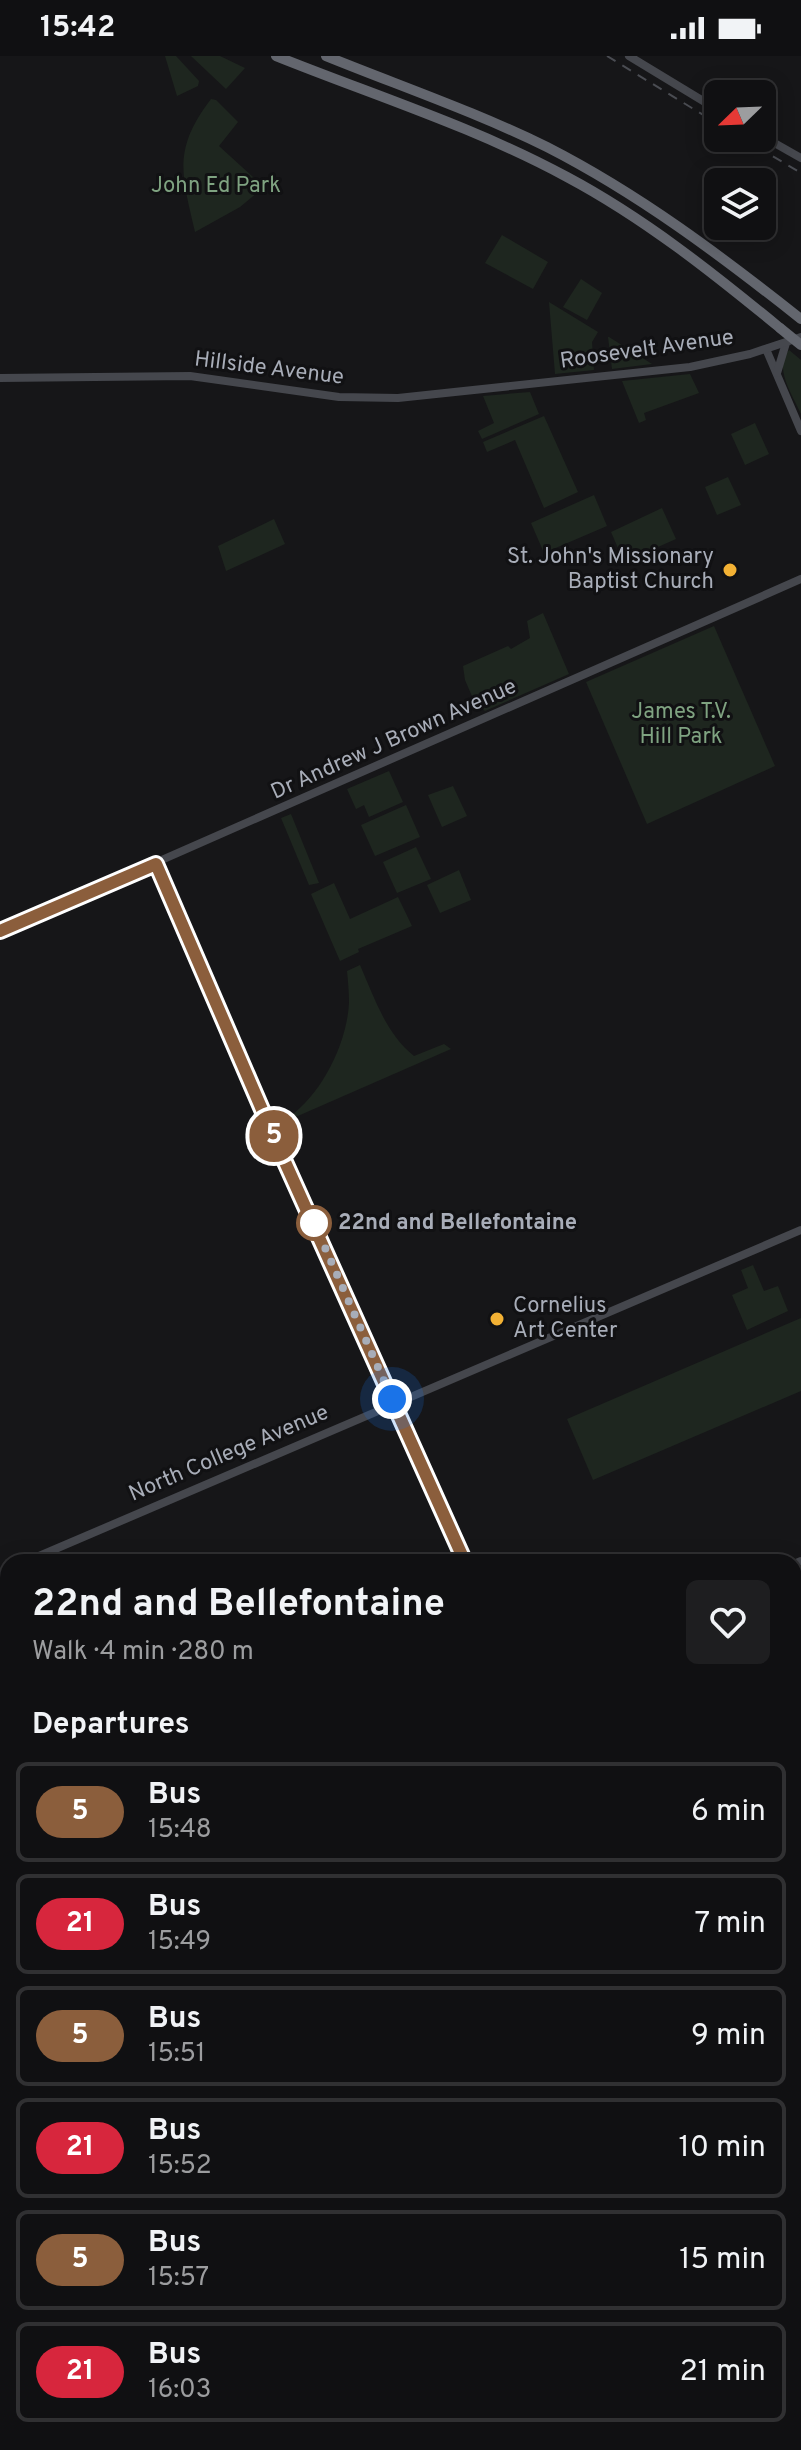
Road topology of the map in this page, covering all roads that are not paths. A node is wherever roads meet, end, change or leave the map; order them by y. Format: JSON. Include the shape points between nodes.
{"nodes":[{"id":1,"x":276,"y":56,"type":"edge"},
{"id":2,"x":326,"y":56,"type":"edge"},
{"id":3,"x":629,"y":56,"type":"edge"},
{"id":4,"x":704,"y":102,"type":"edge"},
{"id":5,"x":776,"y":144,"type":"edge"},
{"id":6,"x":801,"y":158,"type":"edge"},
{"id":7,"x":801,"y":319,"type":"edge"},
{"id":8,"x":801,"y":337,"type":"edge"},
{"id":9,"x":786,"y":343,"type":"junction"},
{"id":10,"x":801,"y":345,"type":"edge"},
{"id":11,"x":766,"y":349,"type":"junction"},
{"id":12,"x":777,"y":374,"type":"junction"},
{"id":13,"x":0,"y":378,"type":"edge"},
{"id":14,"x":533,"y":384,"type":"joint"},
{"id":15,"x":801,"y":431,"type":"edge"},
{"id":16,"x":801,"y":579,"type":"edge"},
{"id":17,"x":156,"y":864,"type":"junction"},
{"id":18,"x":0,"y":931,"type":"edge"},
{"id":19,"x":801,"y":1230,"type":"edge"},
{"id":20,"x":394,"y":1403,"type":"junction"},
{"id":21,"x":44,"y":1554,"type":"edge"},
{"id":22,"x":461,"y":1554,"type":"edge"}],
"edges":[{"from":1,"to":10,"type":"highway","bridge":true,"via":[[512,149],[609,202],[687,254]]},
{"from":2,"to":7,"type":"highway","via":[[516,132],[609,181],[699,240]]},
{"from":3,"to":4,"type":"main road"},
{"from":5,"to":6,"type":"main road"},
{"from":8,"to":9,"type":"main road","name":"Roosevelt Avenue"},
{"from":9,"to":11,"type":"main road","name":"Roosevelt Avenue"},
{"from":9,"to":12,"type":"main road"},
{"from":11,"to":12,"type":"main road"},
{"from":11,"to":14,"type":"main road","name":"Roosevelt Avenue","via":[[690,367]]},
{"from":12,"to":15,"type":"main road"},
{"from":13,"to":14,"type":"main road","name":"Hillside Avenue","via":[[190,376],[373,398]]},
{"from":16,"to":17,"type":"main road","name":"Dr Andrew J Brown Avenue"},
{"from":17,"to":18,"type":"main road","name":"Dr Andrew J Brown Avenue"},
{"from":17,"to":20,"type":"main road"},
{"from":19,"to":20,"type":"main road","name":"North College Avenue"},
{"from":20,"to":21,"type":"main road","name":"North College Avenue"},
{"from":20,"to":22,"type":"main road"}]}
